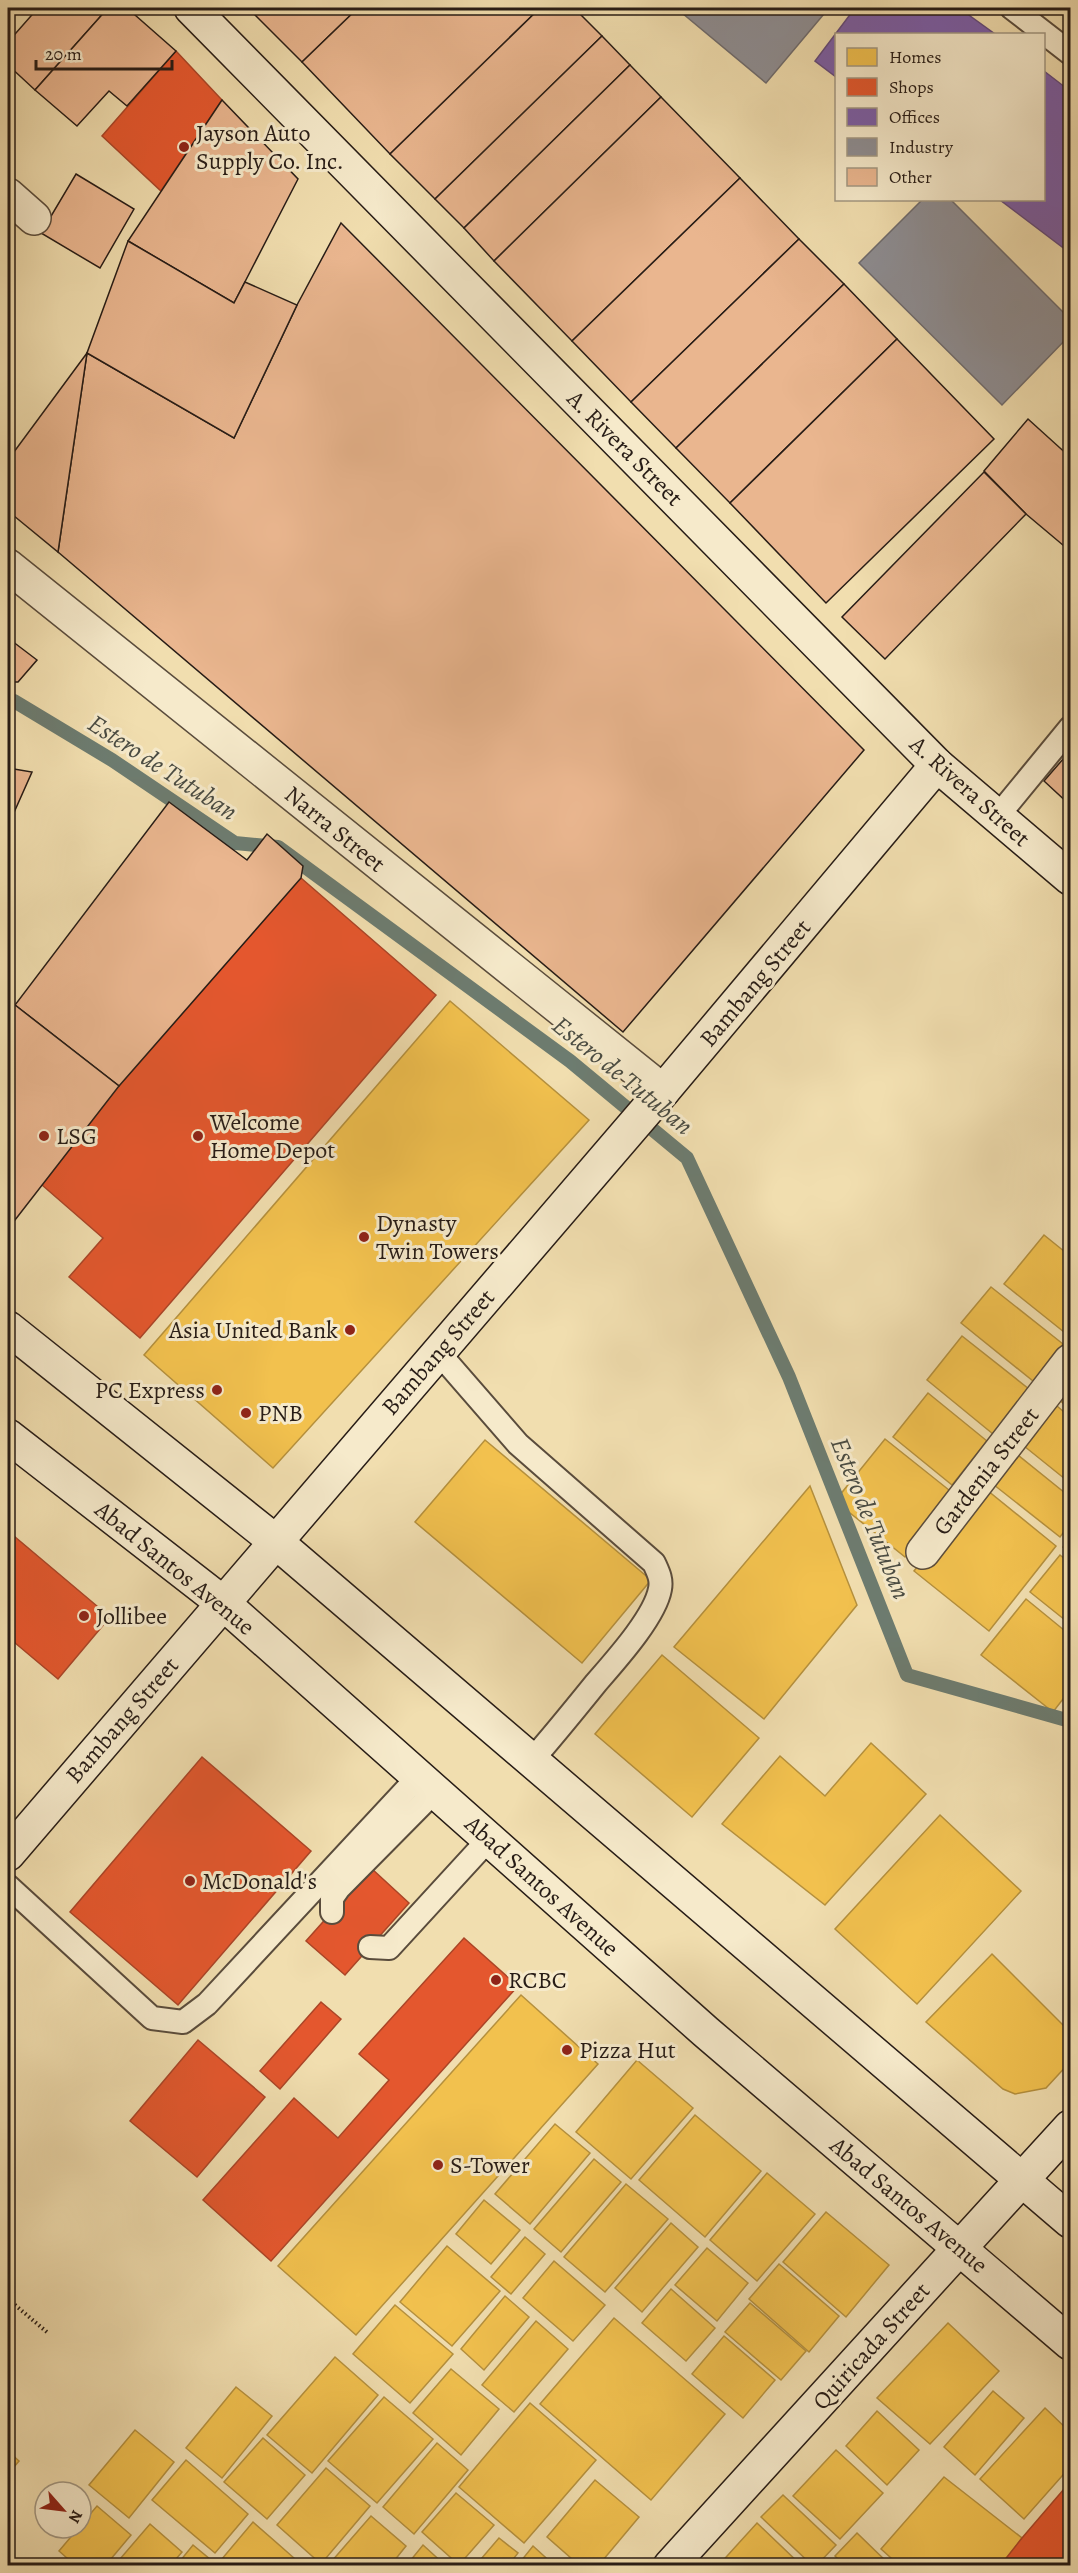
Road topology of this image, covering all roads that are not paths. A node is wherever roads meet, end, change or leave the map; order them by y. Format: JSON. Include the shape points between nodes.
{"nodes":[{"id":1,"x":191,"y":8,"type":"edge"},
{"id":2,"x":1012,"y":8,"type":"edge"},
{"id":3,"x":1045,"y":33,"type":"edge"},
{"id":4,"x":1045,"y":33,"type":"edge"},
{"id":5,"x":1071,"y":53,"type":"edge"},
{"id":6,"x":8,"y":195,"type":"edge"},
{"id":7,"x":34,"y":218,"type":"dead end"},
{"id":8,"x":8,"y":566,"type":"edge"},
{"id":9,"x":1071,"y":728,"type":"edge"},
{"id":10,"x":937,"y":765,"type":"junction"},
{"id":11,"x":997,"y":817,"type":"junction"},
{"id":12,"x":1071,"y":878,"type":"edge"},
{"id":13,"x":655,"y":1101,"type":"junction"},
{"id":14,"x":8,"y":1328,"type":"edge"},
{"id":15,"x":438,"y":1352,"type":"junction"},
{"id":16,"x":1071,"y":1361,"type":"edge"},
{"id":17,"x":8,"y":1436,"type":"edge"},
{"id":18,"x":275,"y":1541,"type":"junction"},
{"id":19,"x":923,"y":1552,"type":"dead end"},
{"id":20,"x":223,"y":1603,"type":"junction"},
{"id":21,"x":532,"y":1760,"type":"junction"},
{"id":22,"x":427,"y":1784,"type":"junction"},
{"id":23,"x":489,"y":1839,"type":"junction"},
{"id":24,"x":8,"y":1854,"type":"edge"},
{"id":25,"x":8,"y":1886,"type":"edge"},
{"id":26,"x":332,"y":1912,"type":"dead end"},
{"id":27,"x":370,"y":1947,"type":"dead end"},
{"id":28,"x":1071,"y":2127,"type":"edge"},
{"id":29,"x":1021,"y":2181,"type":"junction"},
{"id":30,"x":1071,"y":2221,"type":"edge"},
{"id":31,"x":961,"y":2247,"type":"junction"},
{"id":32,"x":1071,"y":2343,"type":"edge"},
{"id":33,"x":670,"y":2565,"type":"edge"}],
"edges":[{"from":1,"to":10,"type":"street","name":"A. Rivera Street"},
{"from":2,"to":4,"type":"lane"},
{"from":3,"to":5,"type":"lane"},
{"from":6,"to":7,"type":"street"},
{"from":8,"to":13,"type":"street","name":"Narra Street"},
{"from":9,"to":11,"type":"lane"},
{"from":10,"to":11,"type":"street","name":"A. Rivera Street"},
{"from":10,"to":13,"type":"street","name":"Bambang Street"},
{"from":11,"to":12,"type":"street","name":"A. Rivera Street"},
{"from":13,"to":15,"type":"street","name":"Bambang Street"},
{"from":14,"to":18,"type":"street"},
{"from":15,"to":18,"type":"street","name":"Bambang Street"},
{"from":15,"to":21,"type":"lane","via":[[518,1444],[654,1563],[661,1580],[652,1608],[627,1646]]},
{"from":16,"to":19,"type":"street","name":"Gardenia Street"},
{"from":17,"to":20,"type":"street","name":"Abad Santos Avenue"},
{"from":18,"to":20,"type":"street","name":"Bambang Street"},
{"from":18,"to":21,"type":"street"},
{"from":20,"to":22,"type":"street","name":"Abad Santos Avenue"},
{"from":20,"to":24,"type":"street","name":"Bambang Street"},
{"from":21,"to":29,"type":"street"},
{"from":22,"to":23,"type":"street","name":"Abad Santos Avenue"},
{"from":22,"to":25,"type":"lane","via":[[207,2004],[183,2022],[152,2018]]},
{"from":22,"to":26,"type":"lane","via":[[339,1888],[332,1898]]},
{"from":23,"to":27,"type":"lane","via":[[389,1948]]},
{"from":23,"to":31,"type":"street","name":"Abad Santos Avenue","via":[[706,2032]]},
{"from":28,"to":29,"type":"street","name":"Quiricada Street"},
{"from":29,"to":30,"type":"street"},
{"from":29,"to":31,"type":"street","name":"Quiricada Street"},
{"from":31,"to":32,"type":"street","name":"Abad Santos Avenue"},
{"from":31,"to":33,"type":"street","name":"Quiricada Street"}]}
